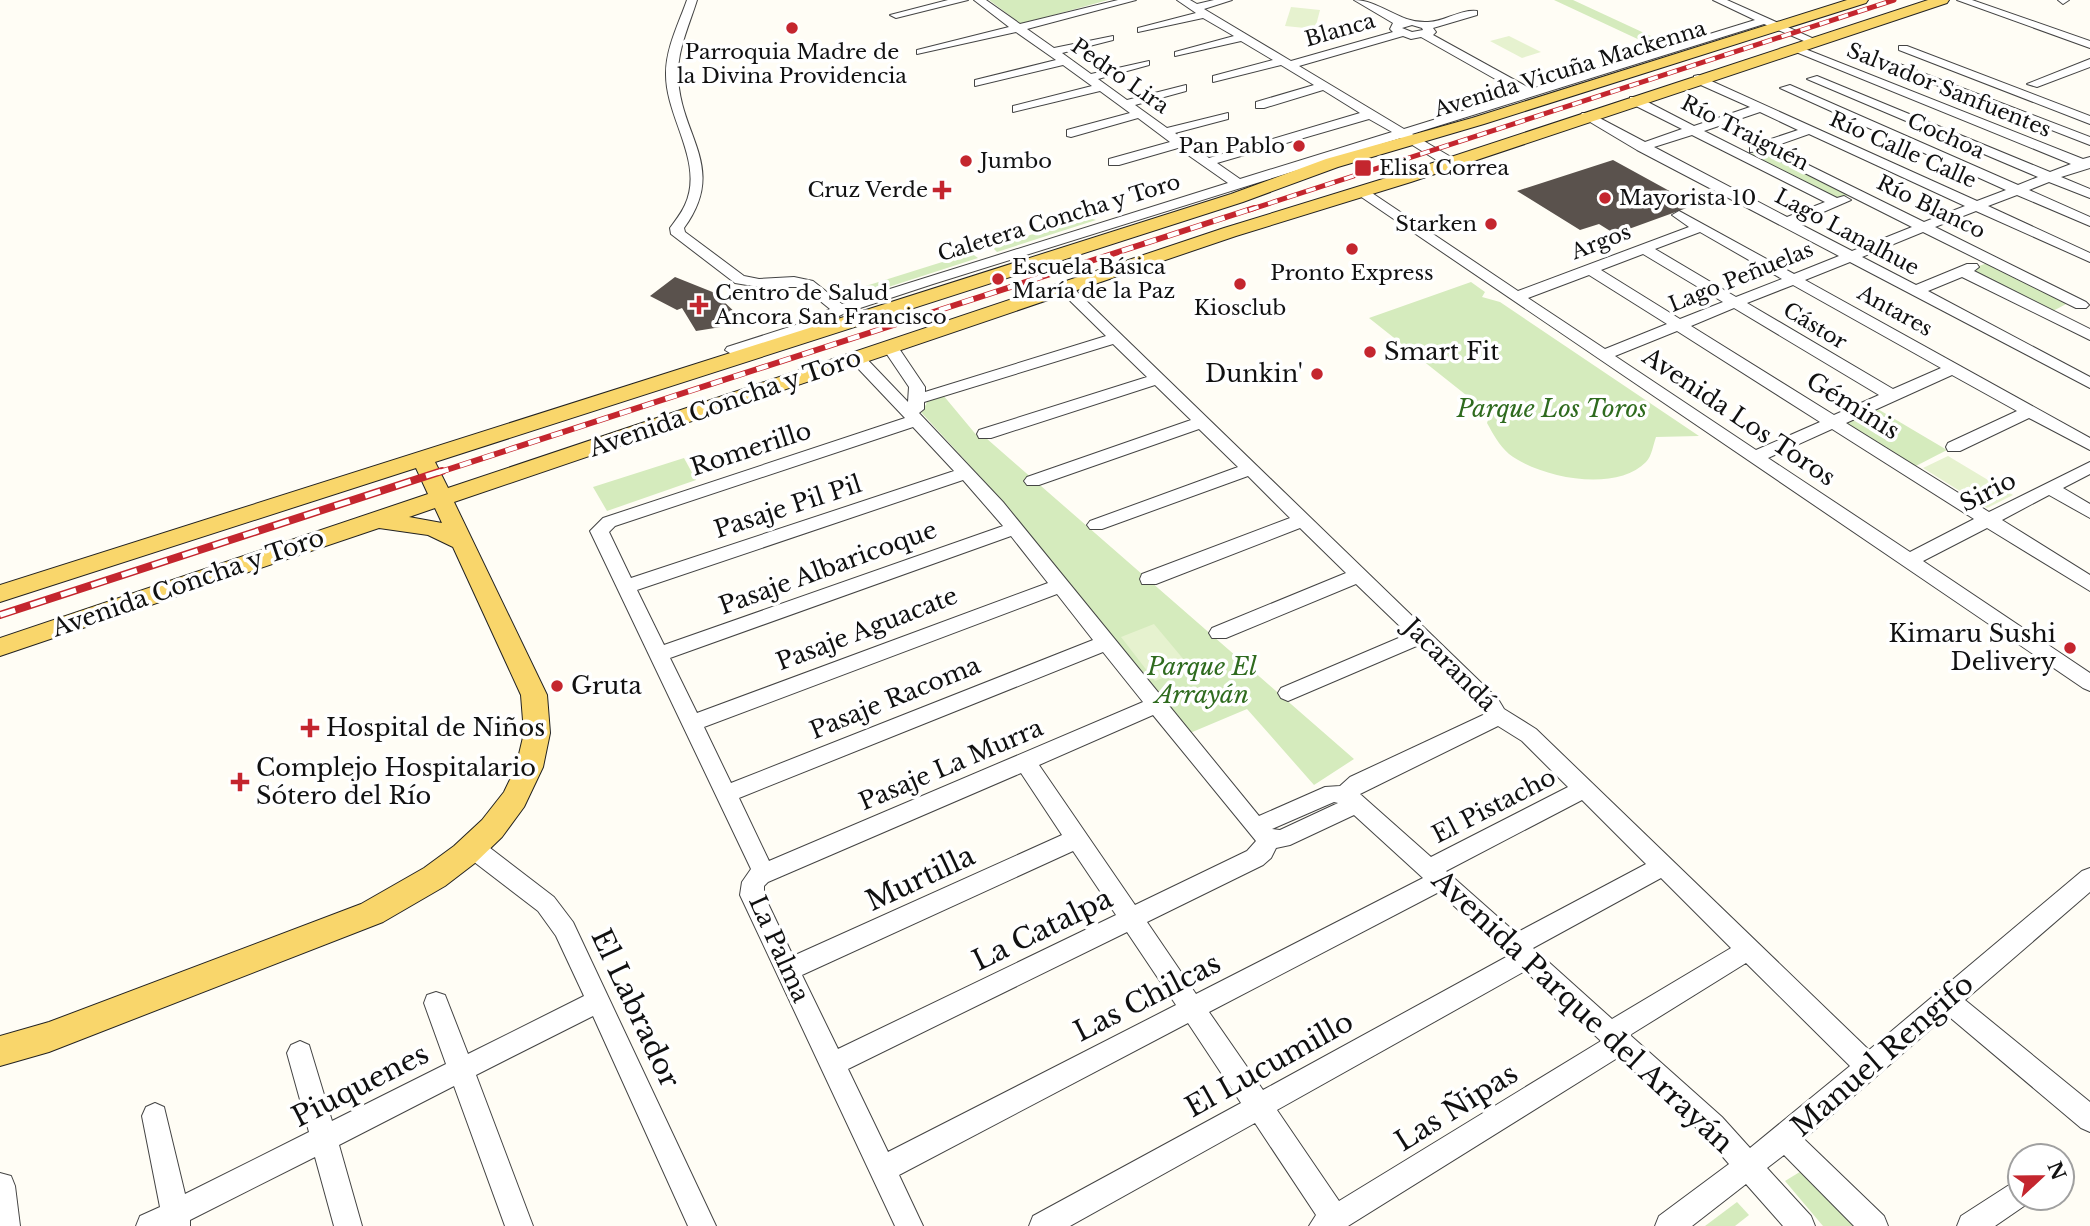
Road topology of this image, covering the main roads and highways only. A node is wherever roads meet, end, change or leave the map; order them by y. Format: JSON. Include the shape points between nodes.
{"nodes":[{"id":1,"x":1861,"y":0,"type":"edge"},
{"id":2,"x":1942,"y":0,"type":"edge"},
{"id":3,"x":1618,"y":66,"type":"road end"},
{"id":4,"x":1639,"y":70,"type":"junction"},
{"id":5,"x":1667,"y":90,"type":"junction"},
{"id":6,"x":1529,"y":100,"type":"junction"},
{"id":7,"x":1466,"y":113,"type":"road end"},
{"id":8,"x":1407,"y":136,"type":"joint"},
{"id":9,"x":1238,"y":191,"type":"junction"},
{"id":10,"x":1166,"y":207,"type":"road end"},
{"id":11,"x":965,"y":280,"type":"junction"},
{"id":12,"x":928,"y":281,"type":"road end"},
{"id":13,"x":1008,"y":307,"type":"junction"},
{"id":14,"x":960,"y":324,"type":"junction"},
{"id":15,"x":810,"y":325,"type":"road end"},
{"id":16,"x":778,"y":342,"type":"junction"},
{"id":17,"x":733,"y":350,"type":"road end"},
{"id":18,"x":695,"y":371,"type":"junction"},
{"id":19,"x":423,"y":458,"type":"junction"},
{"id":20,"x":442,"y":498,"type":"junction"},
{"id":21,"x":372,"y":521,"type":"junction"},
{"id":22,"x":462,"y":542,"type":"junction"},
{"id":23,"x":0,"y":594,"type":"edge"},
{"id":24,"x":0,"y":646,"type":"edge"},
{"id":25,"x":49,"y":1037,"type":"junction"},
{"id":26,"x":0,"y":1051,"type":"edge"},
{"id":27,"x":0,"y":1071,"type":"edge"}],
"edges":[{"from":1,"to":4,"type":"main road","name":"Avenida Vicuña Mackenna","via":[[1772,23]]},
{"from":2,"to":5,"type":"main road","name":"Avenida Concha y Toro"},
{"from":3,"to":4,"type":"main road"},
{"from":4,"to":5,"type":"main road","via":[[1661,80]]},
{"from":4,"to":6,"type":"main road","name":"Avenida Vicuña Mackenna"},
{"from":5,"to":13,"type":"main road","name":"Avenida Concha y Toro"},
{"from":6,"to":7,"type":"main road"},
{"from":6,"to":8,"type":"main road","name":"Avenida Vicuña Mackenna"},
{"from":8,"to":9,"type":"main road","name":"Avenida Concha y Toro"},
{"from":9,"to":10,"type":"main road"},
{"from":9,"to":11,"type":"main road","name":"Avenida Concha y Toro"},
{"from":11,"to":12,"type":"main road"},
{"from":11,"to":13,"type":"main road","via":[[986,303]]},
{"from":11,"to":14,"type":"main road","via":[[969,313]]},
{"from":11,"to":16,"type":"main road","name":"Avenida Concha y Toro"},
{"from":13,"to":14,"type":"main road","name":"Avenida Concha y Toro"},
{"from":14,"to":20,"type":"main road","name":"Avenida Concha y Toro"},
{"from":15,"to":16,"type":"main road"},
{"from":16,"to":18,"type":"main road","name":"Avenida Concha y Toro"},
{"from":17,"to":18,"type":"main road"},
{"from":18,"to":19,"type":"main road","name":"Avenida Concha y Toro"},
{"from":19,"to":20,"type":"main road"},
{"from":19,"to":23,"type":"main road","name":"Avenida Concha y Toro"},
{"from":20,"to":21,"type":"main road","name":"Avenida Concha y Toro"},
{"from":20,"to":22,"type":"main road"},
{"from":21,"to":22,"type":"main road","via":[[427,526]]},
{"from":21,"to":24,"type":"main road","name":"Avenida Concha y Toro"},
{"from":22,"to":25,"type":"main road","via":[[529,682],[537,710],[533,757],[504,813],[473,848],[423,886],[372,914]]},
{"from":25,"to":26,"type":"main road"},
{"from":25,"to":27,"type":"main road"}]}
